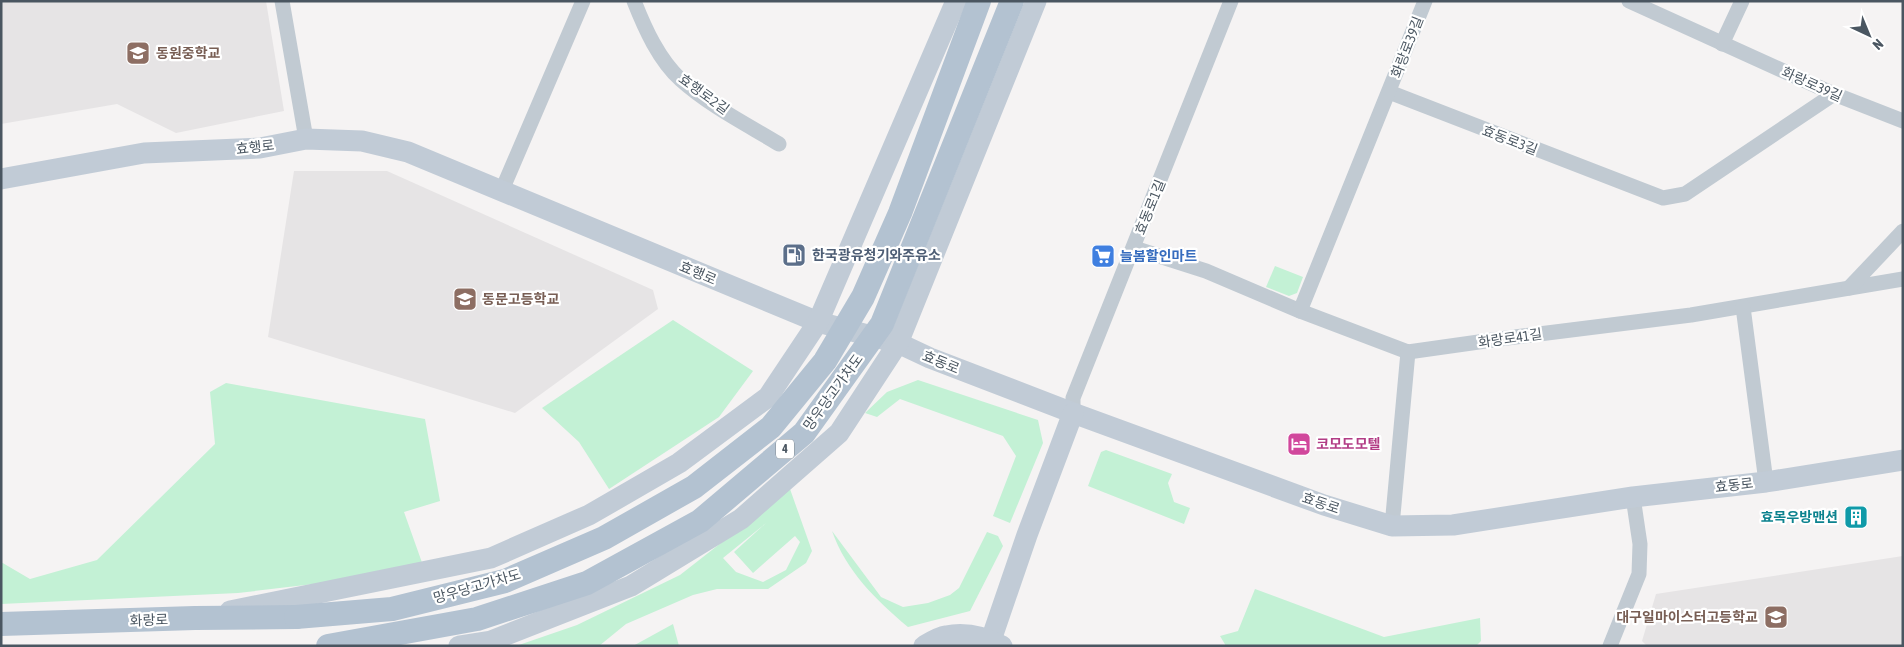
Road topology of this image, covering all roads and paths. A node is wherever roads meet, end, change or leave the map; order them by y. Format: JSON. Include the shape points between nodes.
{"nodes":[{"id":1,"x":282,"y":1,"type":"edge"},
{"id":2,"x":583,"y":1,"type":"edge"},
{"id":3,"x":634,"y":1,"type":"edge"},
{"id":4,"x":956,"y":1,"type":"edge"},
{"id":5,"x":979,"y":1,"type":"edge"},
{"id":6,"x":1012,"y":1,"type":"edge"},
{"id":7,"x":1036,"y":1,"type":"edge"},
{"id":8,"x":1231,"y":1,"type":"edge"},
{"id":9,"x":1424,"y":1,"type":"edge"},
{"id":10,"x":1629,"y":1,"type":"edge"},
{"id":11,"x":1742,"y":1,"type":"edge"},
{"id":12,"x":1722,"y":44,"type":"junction"},
{"id":13,"x":1389,"y":92,"type":"junction"},
{"id":14,"x":1834,"y":94,"type":"junction"},
{"id":15,"x":1903,"y":121,"type":"edge"},
{"id":16,"x":306,"y":140,"type":"junction"},
{"id":17,"x":778,"y":144,"type":"dead end"},
{"id":18,"x":1,"y":179,"type":"edge"},
{"id":19,"x":502,"y":190,"type":"junction"},
{"id":20,"x":1903,"y":231,"type":"edge"},
{"id":21,"x":1134,"y":248,"type":"junction"},
{"id":22,"x":1903,"y":279,"type":"edge"},
{"id":23,"x":1849,"y":288,"type":"junction"},
{"id":24,"x":1743,"y":307,"type":"junction"},
{"id":25,"x":1300,"y":311,"type":"junction"},
{"id":26,"x":818,"y":322,"type":"junction"},
{"id":27,"x":898,"y":343,"type":"junction"},
{"id":28,"x":1408,"y":352,"type":"junction"},
{"id":29,"x":1073,"y":413,"type":"junction"},
{"id":30,"x":1903,"y":460,"type":"edge"},
{"id":31,"x":1766,"y":482,"type":"junction"},
{"id":32,"x":1633,"y":497,"type":"junction"},
{"id":33,"x":1392,"y":526,"type":"junction"},
{"id":34,"x":195,"y":618,"type":"junction"},
{"id":35,"x":296,"y":618,"type":"joint"},
{"id":36,"x":1,"y":624,"type":"edge"},
{"id":37,"x":996,"y":643,"type":"edge"},
{"id":38,"x":1613,"y":644,"type":"edge"},
{"id":39,"x":328,"y":646,"type":"edge"},
{"id":40,"x":459,"y":646,"type":"edge"},
{"id":41,"x":924,"y":646,"type":"edge"}],
"edges":[{"from":1,"to":16,"type":"street"},
{"from":2,"to":19,"type":"street"},
{"from":3,"to":17,"type":"street","name":"효행로2길","via":[[645,29],[680,79],[700,96]]},
{"from":4,"to":26,"type":"main road"},
{"from":5,"to":35,"type":"main road","name":"망우당고가차도","bridge":true,"via":[[900,213],[863,297],[825,361],[771,427],[694,488],[604,538],[505,581],[392,609]]},
{"from":6,"to":39,"type":"main road","name":"망우당고가차도","number":"4","bridge":true,"via":[[882,324],[804,433],[700,521],[587,583],[477,619]]},
{"from":7,"to":27,"type":"main road"},
{"from":8,"to":21,"type":"street","name":"효동로1길"},
{"from":9,"to":13,"type":"street","name":"화랑로39길"},
{"from":10,"to":12,"type":"street","name":"화랑로39길"},
{"from":11,"to":12,"type":"street"},
{"from":12,"to":14,"type":"street","name":"화랑로39길"},
{"from":13,"to":14,"type":"street","name":"효동로3길","via":[[1662,198],[1685,194]]},
{"from":13,"to":25,"type":"street"},
{"from":14,"to":15,"type":"street","name":"화랑로39길"},
{"from":16,"to":18,"type":"main road","name":"효행로","via":[[260,148],[144,154]]},
{"from":16,"to":19,"type":"main road","name":"효행로","via":[[362,141],[408,152]]},
{"from":19,"to":26,"type":"main road","name":"효행로"},
{"from":20,"to":23,"type":"street"},
{"from":21,"to":25,"type":"street","name":"화랑로41길","via":[[1206,271]]},
{"from":21,"to":29,"type":"street","name":"효동로1길","via":[[1073,398]]},
{"from":22,"to":23,"type":"street","name":"화랑로41길"},
{"from":23,"to":24,"type":"street","name":"화랑로41길"},
{"from":24,"to":28,"type":"street","name":"화랑로41길"},
{"from":24,"to":31,"type":"street","name":"효동로"},
{"from":25,"to":28,"type":"street","name":"화랑로41길"},
{"from":26,"to":27,"type":"main road","name":"효행로"},
{"from":26,"to":34,"type":"main road","via":[[768,397],[679,463],[589,515],[491,558]]},
{"from":27,"to":29,"type":"main road","name":"효동로"},
{"from":27,"to":40,"type":"main road","via":[[839,433],[741,519],[630,586],[491,641]]},
{"from":28,"to":33,"type":"street"},
{"from":29,"to":33,"type":"main road","name":"효동로","via":[[1324,505]]},
{"from":29,"to":37,"type":"main road","via":[[1027,534]]},
{"from":30,"to":31,"type":"main road","name":"효동로"},
{"from":31,"to":32,"type":"main road","name":"효동로"},
{"from":32,"to":33,"type":"main road","name":"효동로","via":[[1453,525]]},
{"from":32,"to":38,"type":"street","via":[[1640,544],[1639,574]]},
{"from":34,"to":35,"type":"main road","name":"화랑로"},
{"from":34,"to":36,"type":"main road","name":"화랑로"},
{"from":37,"to":41,"type":"main road","via":[[968,635],[945,636]]}]}
